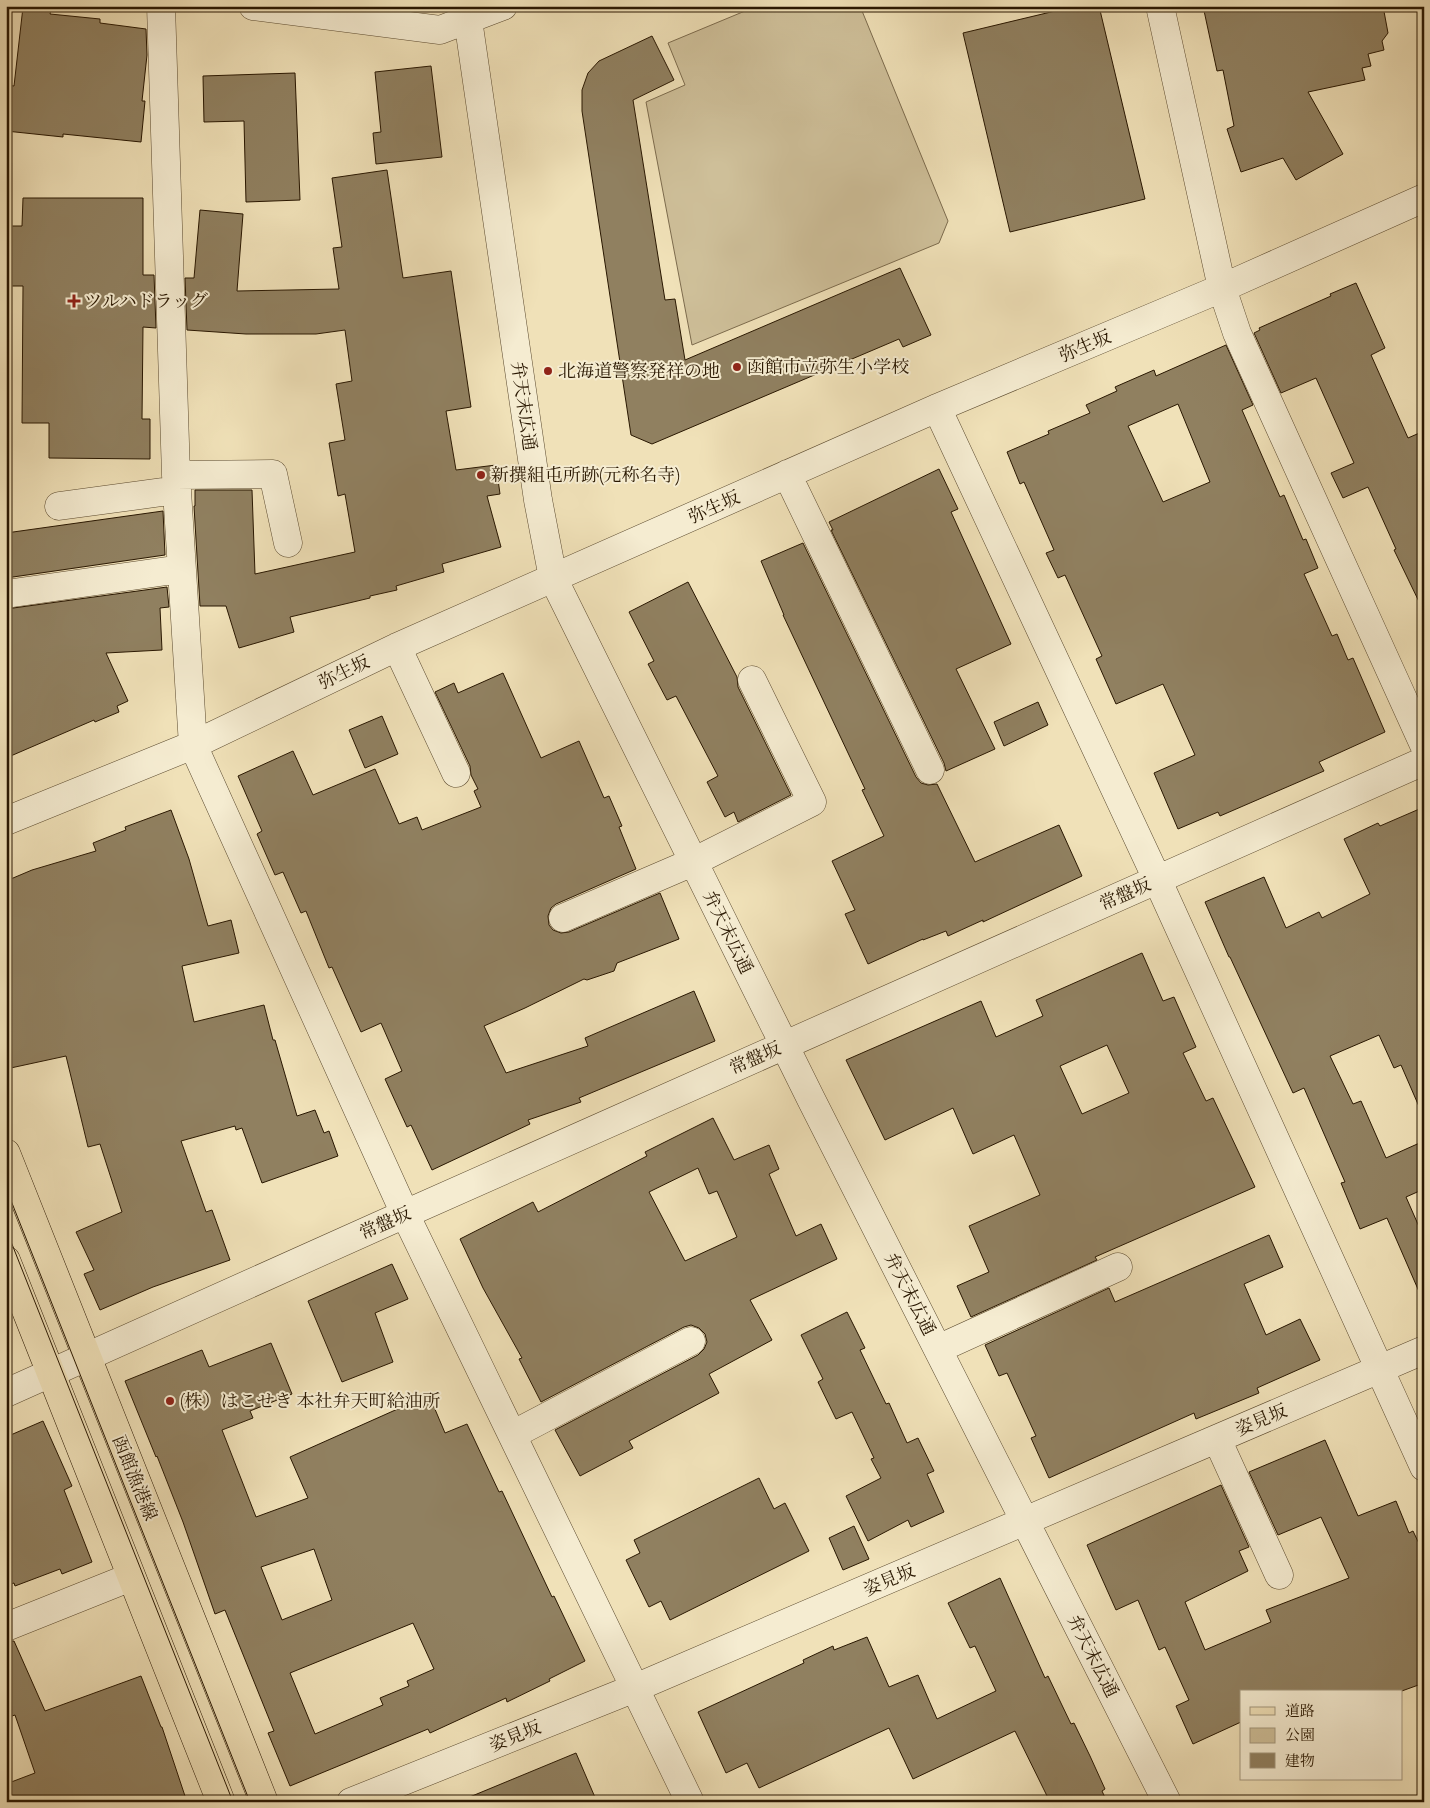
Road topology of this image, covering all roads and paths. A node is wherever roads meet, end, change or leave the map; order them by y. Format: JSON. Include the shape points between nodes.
{"nodes":[{"id":1,"x":161,"y":6,"type":"edge"},
{"id":2,"x":253,"y":6,"type":"edge"},
{"id":3,"x":503,"y":6,"type":"edge"},
{"id":4,"x":1160,"y":6,"type":"edge"},
{"id":5,"x":467,"y":13,"type":"edge"},
{"id":6,"x":1424,"y":198,"type":"edge"},
{"id":7,"x":1222,"y":288,"type":"junction"},
{"id":8,"x":937,"y":408,"type":"junction"},
{"id":9,"x":788,"y":474,"type":"junction"},
{"id":10,"x":176,"y":482,"type":"junction"},
{"id":11,"x":58,"y":506,"type":"dead end"},
{"id":12,"x":288,"y":543,"type":"dead end"},
{"id":13,"x":181,"y":569,"type":"junction"},
{"id":14,"x":553,"y":578,"type":"junction"},
{"id":15,"x":6,"y":594,"type":"edge"},
{"id":16,"x":397,"y":647,"type":"junction"},
{"id":17,"x":752,"y":680,"type":"dead end"},
{"id":18,"x":192,"y":745,"type":"junction"},
{"id":19,"x":1424,"y":745,"type":"edge"},
{"id":20,"x":1424,"y":761,"type":"edge"},
{"id":21,"x":930,"y":770,"type":"dead end"},
{"id":22,"x":456,"y":773,"type":"dead end"},
{"id":23,"x":6,"y":821,"type":"edge"},
{"id":24,"x":693,"y":862,"type":"junction"},
{"id":25,"x":1157,"y":880,"type":"junction"},
{"id":26,"x":563,"y":918,"type":"dead end"},
{"id":27,"x":784,"y":1045,"type":"junction"},
{"id":28,"x":6,"y":1153,"type":"edge"},
{"id":29,"x":405,"y":1214,"type":"junction"},
{"id":30,"x":6,"y":1260,"type":"edge"},
{"id":31,"x":1118,"y":1266,"type":"dead end"},
{"id":32,"x":691,"y":1341,"type":"dead end"},
{"id":33,"x":938,"y":1349,"type":"junction"},
{"id":34,"x":1424,"y":1350,"type":"edge"},
{"id":35,"x":86,"y":1357,"type":"junction"},
{"id":36,"x":1380,"y":1370,"type":"junction"},
{"id":37,"x":51,"y":1372,"type":"junction"},
{"id":38,"x":6,"y":1393,"type":"edge"},
{"id":39,"x":512,"y":1435,"type":"junction"},
{"id":40,"x":1217,"y":1439,"type":"junction"},
{"id":41,"x":1424,"y":1467,"type":"edge"},
{"id":42,"x":1025,"y":1522,"type":"junction"},
{"id":43,"x":1279,"y":1576,"type":"dead end"},
{"id":44,"x":131,"y":1577,"type":"junction"},
{"id":45,"x":6,"y":1627,"type":"edge"},
{"id":46,"x":635,"y":1688,"type":"junction"},
{"id":47,"x":220,"y":1802,"type":"edge"},
{"id":48,"x":264,"y":1802,"type":"edge"},
{"id":49,"x":351,"y":1802,"type":"edge"},
{"id":50,"x":690,"y":1802,"type":"edge"},
{"id":51,"x":1167,"y":1802,"type":"edge"}],
"edges":[{"from":1,"to":10,"type":"street"},
{"from":2,"to":5,"type":"street","via":[[440,30]]},
{"from":3,"to":5,"type":"street"},
{"from":4,"to":7,"type":"street"},
{"from":5,"to":14,"type":"street","name":"弁天末広通","via":[[538,500]]},
{"from":6,"to":7,"type":"street","name":"弥生坂"},
{"from":7,"to":8,"type":"street","name":"弥生坂"},
{"from":7,"to":19,"type":"street","via":[[1237,333]]},
{"from":8,"to":9,"type":"street","name":"弥生坂"},
{"from":8,"to":25,"type":"street"},
{"from":9,"to":14,"type":"street","name":"弥生坂"},
{"from":9,"to":21,"type":"street"},
{"from":10,"to":11,"type":"street"},
{"from":10,"to":12,"type":"street","via":[[273,474]]},
{"from":10,"to":13,"type":"street"},
{"from":13,"to":15,"type":"street"},
{"from":13,"to":18,"type":"street"},
{"from":14,"to":16,"type":"street","name":"弥生坂"},
{"from":14,"to":24,"type":"street","name":"弁天末広通"},
{"from":16,"to":18,"type":"street","name":"弥生坂"},
{"from":16,"to":22,"type":"street"},
{"from":17,"to":24,"type":"street","via":[[812,802]]},
{"from":18,"to":23,"type":"street","name":"弥生坂"},
{"from":18,"to":29,"type":"street"},
{"from":20,"to":25,"type":"street","name":"常盤坂"},
{"from":24,"to":26,"type":"street"},
{"from":24,"to":27,"type":"street","name":"弁天末広通"},
{"from":25,"to":27,"type":"street","name":"常盤坂"},
{"from":25,"to":36,"type":"street"},
{"from":27,"to":29,"type":"street","name":"常盤坂"},
{"from":27,"to":33,"type":"street","name":"弁天末広通"},
{"from":28,"to":35,"type":"main road","name":"函館漁港線"},
{"from":29,"to":35,"type":"street","name":"常盤坂"},
{"from":29,"to":39,"type":"street"},
{"from":30,"to":37,"type":"main road"},
{"from":31,"to":33,"type":"street"},
{"from":32,"to":39,"type":"street"},
{"from":33,"to":42,"type":"street","name":"弁天末広通"},
{"from":34,"to":36,"type":"street","name":"姿見坂"},
{"from":35,"to":37,"type":"street","name":"常盤坂"},
{"from":35,"to":48,"type":"main road","name":"函館漁港線"},
{"from":36,"to":40,"type":"street","name":"姿見坂"},
{"from":36,"to":41,"type":"street"},
{"from":37,"to":38,"type":"street","name":"常盤坂"},
{"from":37,"to":44,"type":"main road"},
{"from":39,"to":46,"type":"street"},
{"from":40,"to":42,"type":"street","name":"姿見坂"},
{"from":40,"to":43,"type":"street"},
{"from":42,"to":46,"type":"street","name":"姿見坂"},
{"from":42,"to":51,"type":"street","name":"弁天末広通"},
{"from":44,"to":45,"type":"street"},
{"from":44,"to":47,"type":"main road"},
{"from":46,"to":49,"type":"street","name":"姿見坂"},
{"from":46,"to":50,"type":"street"}]}
